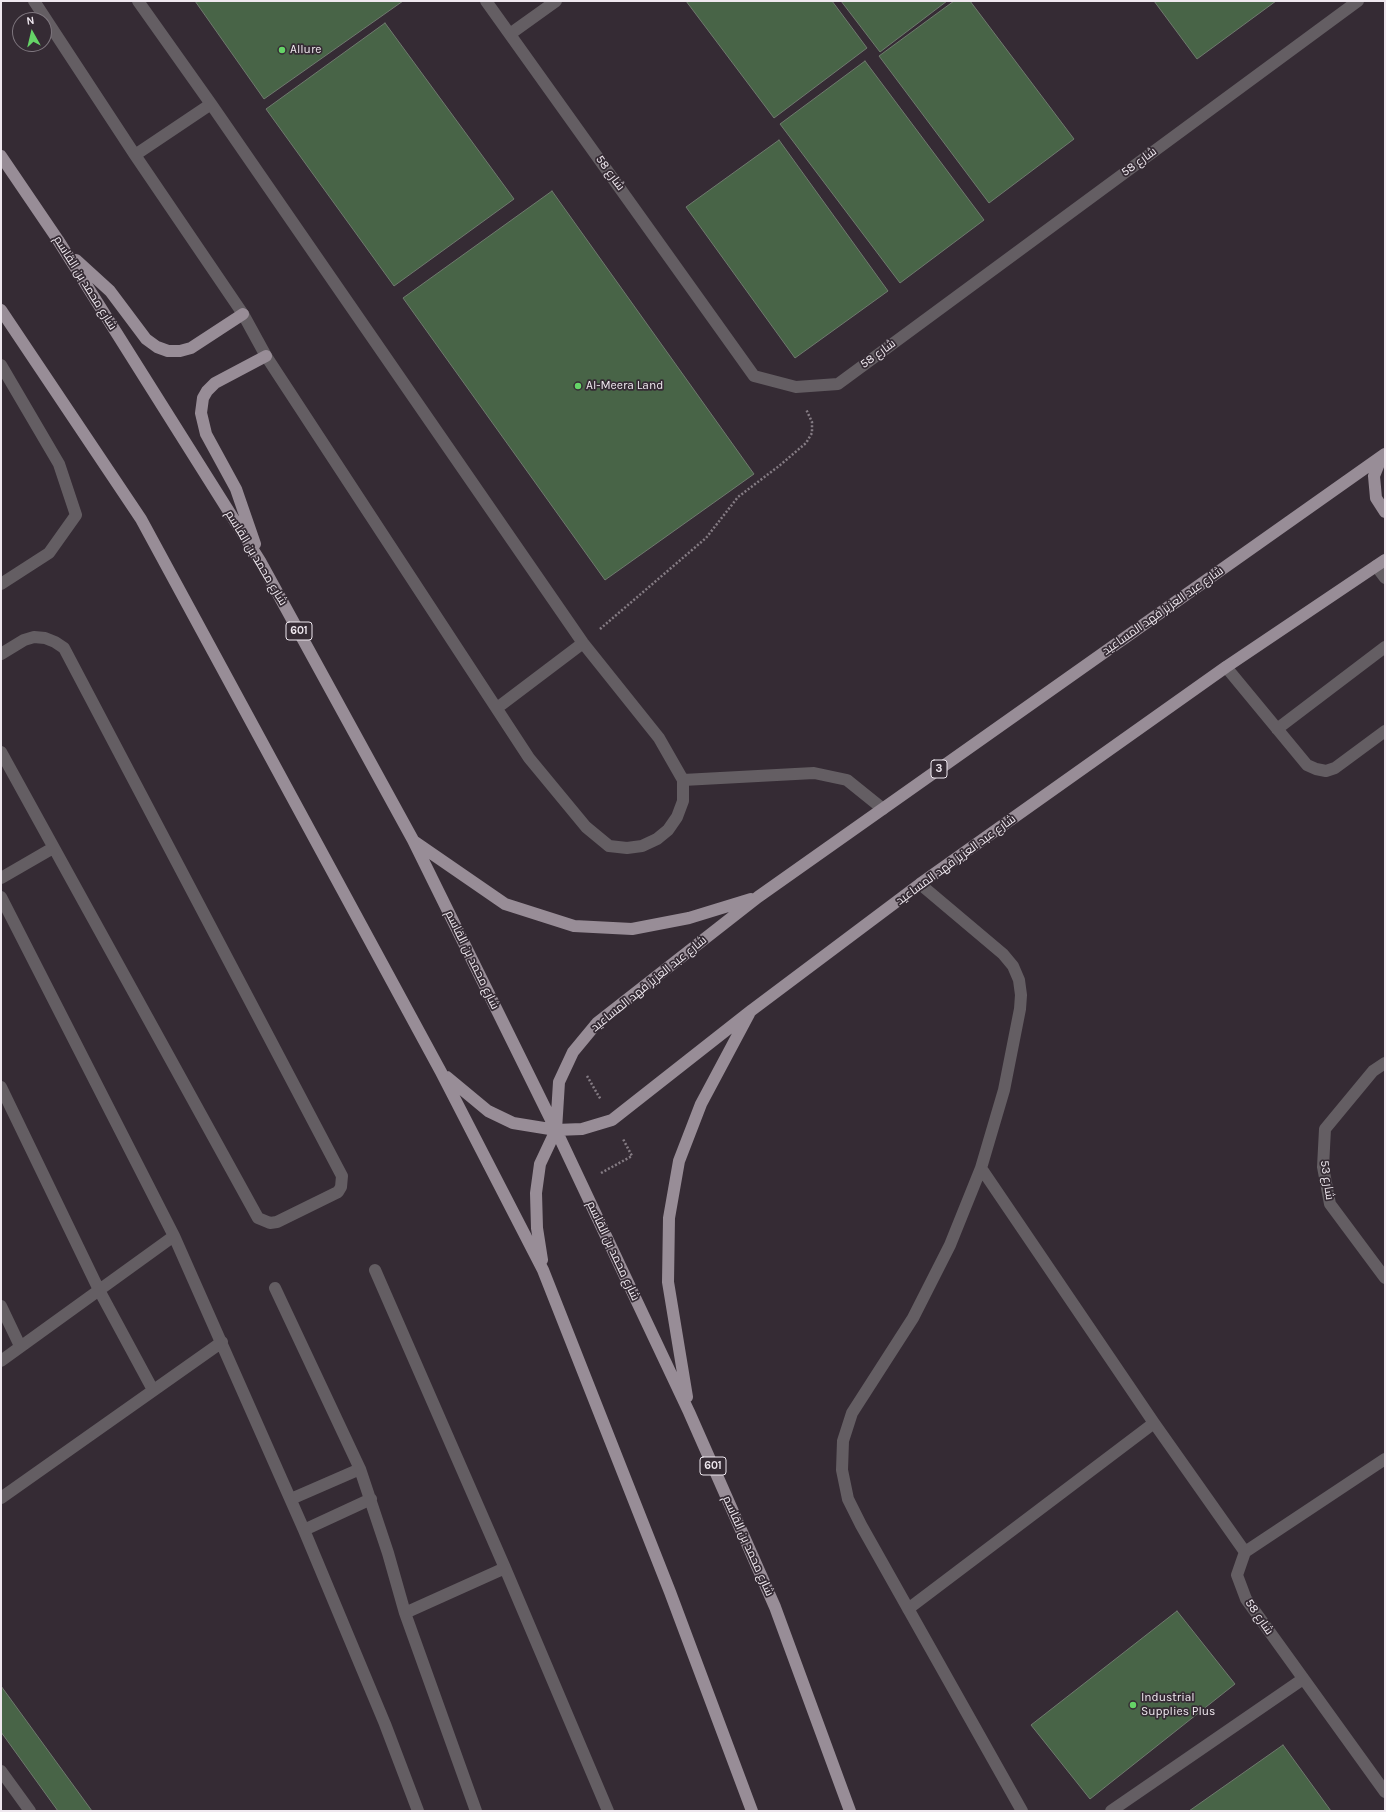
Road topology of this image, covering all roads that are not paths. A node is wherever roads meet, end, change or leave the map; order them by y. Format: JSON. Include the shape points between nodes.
{"nodes":[{"id":1,"x":34,"y":1,"type":"edge"},
{"id":2,"x":138,"y":1,"type":"edge"},
{"id":3,"x":486,"y":1,"type":"edge"},
{"id":4,"x":556,"y":1,"type":"edge"},
{"id":5,"x":1358,"y":1,"type":"edge"},
{"id":6,"x":510,"y":34,"type":"junction"},
{"id":7,"x":211,"y":104,"type":"junction"},
{"id":8,"x":134,"y":155,"type":"junction"},
{"id":9,"x":1,"y":156,"type":"edge"},
{"id":10,"x":58,"y":240,"type":"junction"},
{"id":11,"x":1,"y":310,"type":"edge"},
{"id":12,"x":243,"y":314,"type":"junction"},
{"id":13,"x":266,"y":356,"type":"junction"},
{"id":14,"x":1,"y":366,"type":"edge"},
{"id":15,"x":1383,"y":455,"type":"edge"},
{"id":16,"x":1385,"y":512,"type":"edge"},
{"id":17,"x":260,"y":561,"type":"junction"},
{"id":18,"x":1381,"y":563,"type":"edge"},
{"id":19,"x":1385,"y":578,"type":"edge"},
{"id":20,"x":1,"y":584,"type":"edge"},
{"id":21,"x":583,"y":643,"type":"junction"},
{"id":22,"x":1385,"y":647,"type":"edge"},
{"id":23,"x":1,"y":654,"type":"edge"},
{"id":24,"x":1226,"y":667,"type":"junction"},
{"id":25,"x":497,"y":708,"type":"junction"},
{"id":26,"x":1277,"y":729,"type":"junction"},
{"id":27,"x":1385,"y":731,"type":"edge"},
{"id":28,"x":1,"y":752,"type":"edge"},
{"id":29,"x":683,"y":780,"type":"junction"},
{"id":30,"x":882,"y":809,"type":"junction"},
{"id":31,"x":413,"y":840,"type":"junction"},
{"id":32,"x":53,"y":848,"type":"junction"},
{"id":33,"x":1,"y":878,"type":"edge"},
{"id":34,"x":920,"y":884,"type":"junction"},
{"id":35,"x":1,"y":897,"type":"edge"},
{"id":36,"x":758,"y":897,"type":"junction"},
{"id":37,"x":752,"y":1010,"type":"junction"},
{"id":38,"x":1385,"y":1063,"type":"edge"},
{"id":39,"x":441,"y":1072,"type":"junction"},
{"id":40,"x":1,"y":1087,"type":"edge"},
{"id":41,"x":556,"y":1130,"type":"junction"},
{"id":42,"x":981,"y":1168,"type":"junction"},
{"id":43,"x":174,"y":1236,"type":"junction"},
{"id":44,"x":375,"y":1270,"type":"dead end"},
{"id":45,"x":543,"y":1270,"type":"junction"},
{"id":46,"x":1385,"y":1278,"type":"edge"},
{"id":47,"x":275,"y":1288,"type":"dead end"},
{"id":48,"x":99,"y":1290,"type":"junction"},
{"id":49,"x":1,"y":1306,"type":"edge"},
{"id":50,"x":222,"y":1342,"type":"junction"},
{"id":51,"x":20,"y":1346,"type":"junction"},
{"id":52,"x":1,"y":1361,"type":"edge"},
{"id":53,"x":153,"y":1390,"type":"junction"},
{"id":54,"x":689,"y":1412,"type":"junction"},
{"id":55,"x":1154,"y":1423,"type":"junction"},
{"id":56,"x":1385,"y":1459,"type":"edge"},
{"id":57,"x":360,"y":1469,"type":"junction"},
{"id":58,"x":1,"y":1498,"type":"edge"},
{"id":59,"x":291,"y":1499,"type":"junction"},
{"id":60,"x":370,"y":1499,"type":"junction"},
{"id":61,"x":304,"y":1530,"type":"junction"},
{"id":62,"x":1245,"y":1552,"type":"junction"},
{"id":63,"x":505,"y":1568,"type":"junction"},
{"id":64,"x":908,"y":1610,"type":"junction"},
{"id":65,"x":406,"y":1613,"type":"junction"},
{"id":66,"x":1303,"y":1679,"type":"junction"},
{"id":67,"x":1,"y":1771,"type":"edge"},
{"id":68,"x":1385,"y":1792,"type":"edge"},
{"id":69,"x":30,"y":1811,"type":"edge"},
{"id":70,"x":418,"y":1811,"type":"edge"},
{"id":71,"x":476,"y":1811,"type":"edge"},
{"id":72,"x":608,"y":1811,"type":"edge"},
{"id":73,"x":752,"y":1811,"type":"edge"},
{"id":74,"x":850,"y":1811,"type":"edge"},
{"id":75,"x":1022,"y":1811,"type":"edge"},
{"id":76,"x":1111,"y":1811,"type":"edge"}],
"edges":[{"from":1,"to":8,"type":"street"},
{"from":2,"to":7,"type":"street"},
{"from":3,"to":6,"type":"street","name":"شارع 58"},
{"from":4,"to":6,"type":"street"},
{"from":5,"to":6,"type":"street","name":"شارع 58","via":[[838,384],[796,387],[754,376]]},
{"from":7,"to":8,"type":"street"},
{"from":7,"to":21,"type":"street"},
{"from":8,"to":12,"type":"street"},
{"from":9,"to":10,"type":"main road","name":"شارع محمد بن القاسم","number":"601"},
{"from":10,"to":12,"type":"main road","via":[[110,291],[146,339],[157,347],[180,351],[191,348]]},
{"from":10,"to":17,"type":"main road","name":"شارع محمد بن القاسم","number":"601"},
{"from":11,"to":39,"type":"main road","via":[[141,519]]},
{"from":12,"to":13,"type":"street"},
{"from":13,"to":17,"type":"main road","via":[[215,383],[206,391],[201,413],[206,434],[241,501]]},
{"from":13,"to":25,"type":"street"},
{"from":14,"to":20,"type":"street","via":[[59,464],[76,514],[49,552]]},
{"from":15,"to":16,"type":"main road","via":[[1374,476],[1376,498]]},
{"from":15,"to":30,"type":"main road","name":"شارع عبد العزيز فهد المساعيد","number":"3"},
{"from":17,"to":31,"type":"main road","name":"شارع محمد بن القاسم","number":"601"},
{"from":18,"to":19,"type":"street"},
{"from":18,"to":24,"type":"main road","name":"شارع عبد العزيز فهد المساعيد"},
{"from":21,"to":25,"type":"street"},
{"from":21,"to":29,"type":"street","via":[[660,738]]},
{"from":22,"to":26,"type":"street"},
{"from":23,"to":32,"type":"street","via":[[34,637],[45,638],[64,648],[342,1176],[342,1187],[338,1192],[277,1222],[270,1223],[258,1218]]},
{"from":24,"to":26,"type":"street"},
{"from":24,"to":34,"type":"main road","name":"شارع عبد العزيز فهد المساعيد"},
{"from":25,"to":29,"type":"street","via":[[529,758],[562,800],[586,827],[609,846],[642,846],[668,830],[677,817],[683,801]]},
{"from":26,"to":27,"type":"street","via":[[1307,765],[1326,771],[1335,768]]},
{"from":28,"to":32,"type":"street"},
{"from":29,"to":30,"type":"street","via":[[814,772],[847,780]]},
{"from":30,"to":36,"type":"main road","name":"شارع عبد العزيز فهد المساعيد","number":"3"},
{"from":31,"to":36,"type":"main road","via":[[505,904],[574,926],[632,929],[689,918]]},
{"from":31,"to":41,"type":"main road","name":"شارع محمد بن القاسم","number":"601"},
{"from":32,"to":33,"type":"street"},
{"from":34,"to":37,"type":"main road","name":"شارع عبد العزيز فهد المساعيد"},
{"from":34,"to":42,"type":"street","via":[[1003,954],[1013,966],[1019,980],[1020,1010],[1004,1090]]},
{"from":35,"to":43,"type":"street"},
{"from":36,"to":41,"type":"main road","name":"شارع عبد العزيز فهد المساعيد","number":"3","via":[[598,1023],[573,1052],[559,1082]]},
{"from":37,"to":41,"type":"main road","name":"شارع عبد العزيز فهد المساعيد","via":[[612,1120],[582,1129]]},
{"from":37,"to":54,"type":"main road","via":[[701,1104],[679,1161],[669,1218],[668,1282]]},
{"from":38,"to":46,"type":"street","name":"شارع 53","via":[[1373,1071],[1325,1129],[1323,1167],[1330,1204]]},
{"from":39,"to":41,"type":"main road","via":[[488,1111],[513,1123]]},
{"from":39,"to":45,"type":"main road"},
{"from":40,"to":48,"type":"street"},
{"from":41,"to":45,"type":"main road","via":[[540,1164],[536,1193],[537,1228]]},
{"from":41,"to":54,"type":"main road","name":"شارع محمد بن القاسم","number":"601"},
{"from":42,"to":55,"type":"street"},
{"from":42,"to":64,"type":"street","via":[[950,1245],[912,1318],[852,1413],[843,1441],[842,1470],[848,1499]]},
{"from":43,"to":48,"type":"street"},
{"from":43,"to":50,"type":"street"},
{"from":44,"to":63,"type":"street"},
{"from":45,"to":73,"type":"main road","via":[[667,1585]]},
{"from":47,"to":57,"type":"street"},
{"from":48,"to":51,"type":"street"},
{"from":48,"to":53,"type":"street"},
{"from":49,"to":51,"type":"street"},
{"from":50,"to":53,"type":"street"},
{"from":50,"to":59,"type":"street"},
{"from":51,"to":52,"type":"street"},
{"from":53,"to":58,"type":"street"},
{"from":54,"to":74,"type":"main road","name":"شارع محمد بن القاسم","number":"601","via":[[775,1607]]},
{"from":55,"to":62,"type":"street"},
{"from":55,"to":64,"type":"street"},
{"from":56,"to":62,"type":"street"},
{"from":57,"to":59,"type":"street"},
{"from":57,"to":60,"type":"street"},
{"from":59,"to":61,"type":"street"},
{"from":60,"to":61,"type":"street"},
{"from":60,"to":65,"type":"street"},
{"from":61,"to":70,"type":"street","via":[[385,1724]]},
{"from":62,"to":66,"type":"street","name":"شارع 58","via":[[1237,1575],[1246,1600]]},
{"from":63,"to":65,"type":"street"},
{"from":63,"to":72,"type":"street"},
{"from":64,"to":75,"type":"street"},
{"from":65,"to":71,"type":"street"},
{"from":66,"to":68,"type":"street","name":"شارع 58"},
{"from":66,"to":76,"type":"street"},
{"from":67,"to":69,"type":"street"}]}
